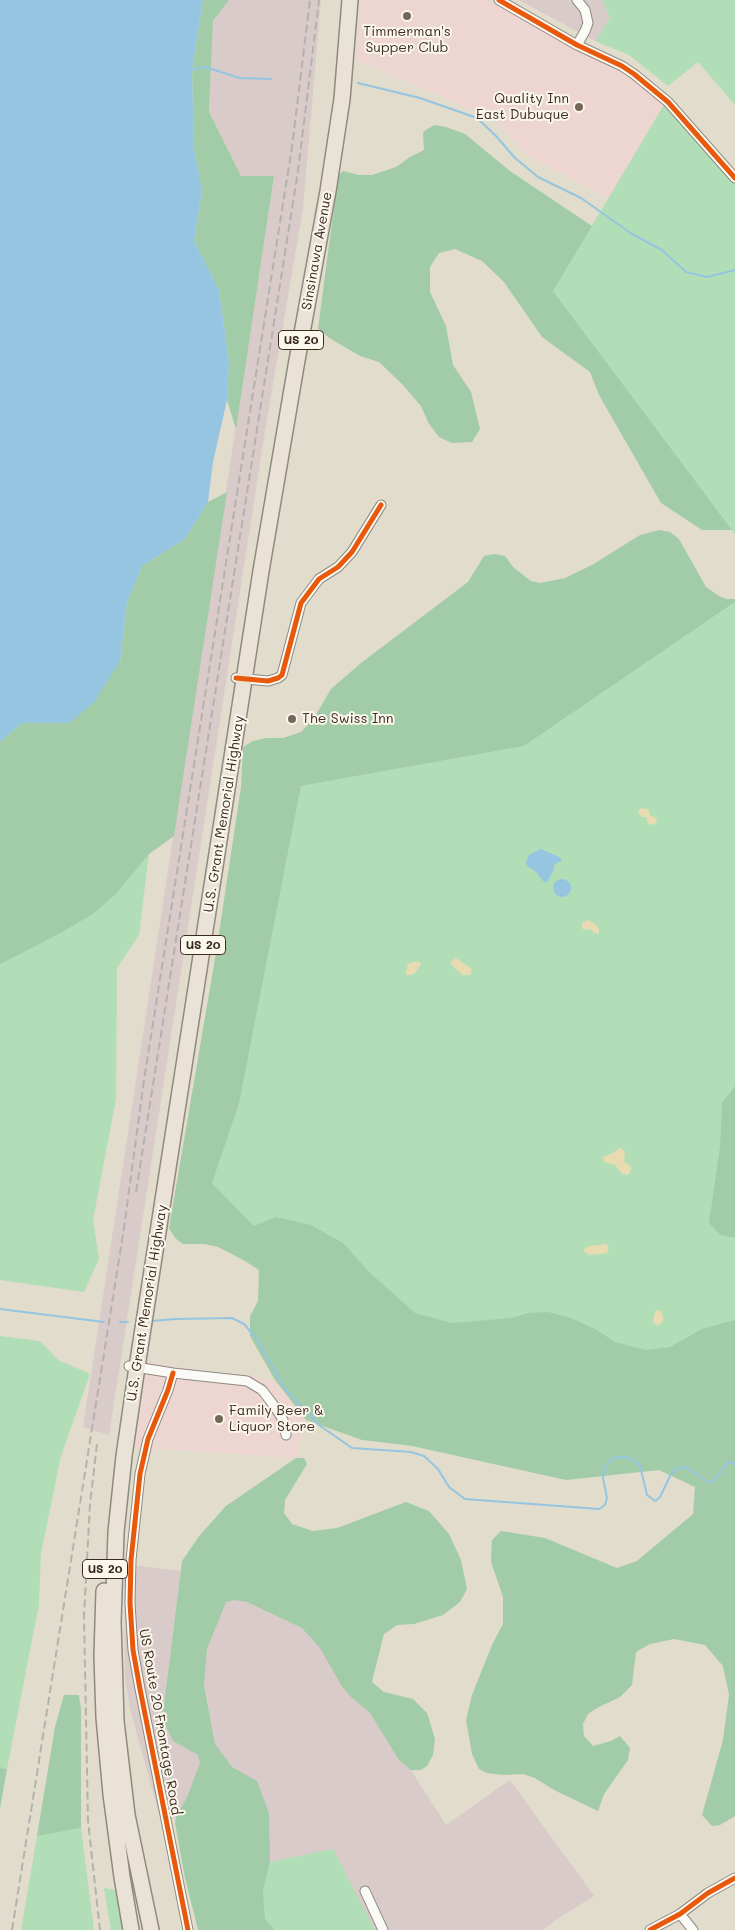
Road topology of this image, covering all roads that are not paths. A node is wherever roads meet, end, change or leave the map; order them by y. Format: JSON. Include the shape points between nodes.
{"nodes":[{"id":1,"x":341,"y":0,"type":"edge"},
{"id":2,"x":350,"y":0,"type":"edge"},
{"id":3,"x":499,"y":0,"type":"edge"},
{"id":4,"x":577,"y":0,"type":"edge"},
{"id":5,"x":577,"y":45,"type":"junction"},
{"id":6,"x":735,"y":178,"type":"edge"},
{"id":7,"x":381,"y":504,"type":"dead end"},
{"id":8,"x":241,"y":678,"type":"junction"},
{"id":9,"x":133,"y":1367,"type":"junction"},
{"id":10,"x":173,"y":1373,"type":"junction"},
{"id":11,"x":286,"y":1435,"type":"dead end"},
{"id":12,"x":735,"y":1878,"type":"edge"},
{"id":13,"x":365,"y":1891,"type":"dead end"},
{"id":14,"x":680,"y":1914,"type":"junction"},
{"id":15,"x":131,"y":1930,"type":"edge"},
{"id":16,"x":151,"y":1930,"type":"edge"},
{"id":17,"x":188,"y":1930,"type":"edge"},
{"id":18,"x":383,"y":1930,"type":"edge"},
{"id":19,"x":650,"y":1930,"type":"edge"},
{"id":20,"x":693,"y":1930,"type":"edge"}],
"edges":[{"from":1,"to":8,"type":"highway","name":"Sinsinawa Avenue","number":"US 20","via":[[319,190],[279,410]]},
{"from":2,"to":8,"type":"highway","name":"Sinsinawa Avenue","number":"US 20","via":[[342,99],[329,183]]},
{"from":3,"to":5,"type":"street"},
{"from":4,"to":5,"type":"street","via":[[585,10],[588,23]]},
{"from":5,"to":6,"type":"street","via":[[622,66],[652,87],[684,118]]},
{"from":7,"to":8,"type":"street","via":[[352,552],[338,567],[319,579],[301,603],[282,675],[273,681]]},
{"from":8,"to":9,"type":"highway","name":"U.S. Grant Memorial Highway","number":"US 20","via":[[153,1198]]},
{"from":9,"to":10,"type":"street"},
{"from":9,"to":15,"type":"highway","name":"U.S. Grant Memorial Highway","number":"US 20","via":[[117,1442],[106,1538],[102,1656],[110,1794]]},
{"from":9,"to":16,"type":"highway","name":"U.S. Grant Memorial Highway","number":"US 20","via":[[116,1532],[114,1675],[127,1815]]},
{"from":10,"to":11,"type":"street","via":[[246,1380],[255,1384],[283,1420]]},
{"from":10,"to":17,"type":"street","name":"US Route 20 Frontage Road","via":[[141,1465],[136,1496],[130,1603],[133,1650]]},
{"from":12,"to":14,"type":"street"},
{"from":13,"to":18,"type":"street"},
{"from":14,"to":19,"type":"street"},
{"from":14,"to":20,"type":"street"}]}
